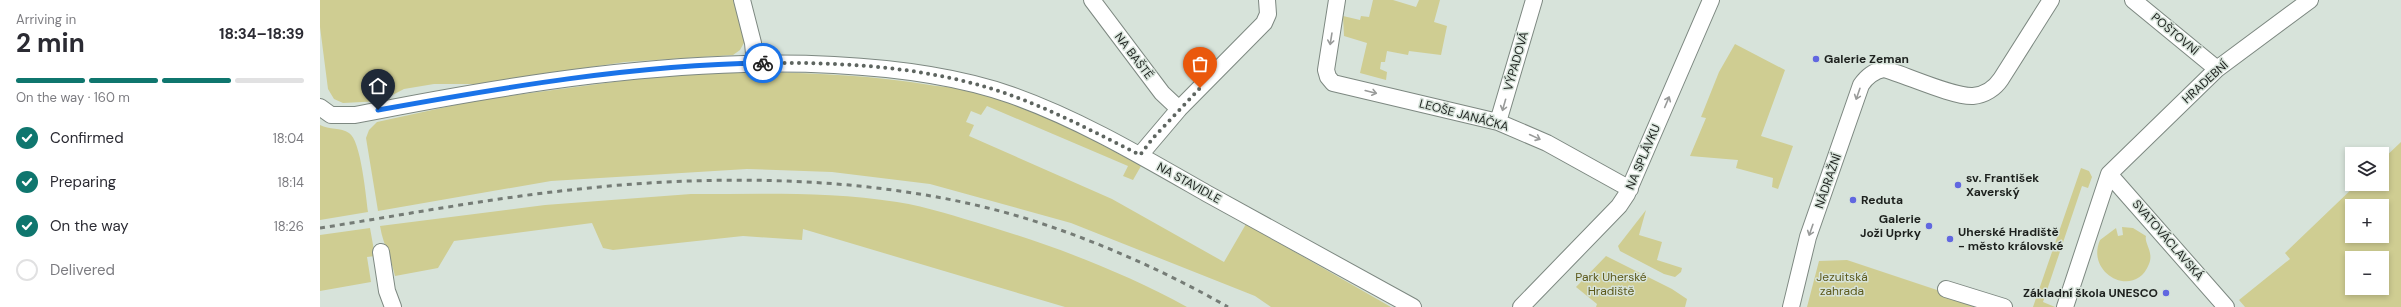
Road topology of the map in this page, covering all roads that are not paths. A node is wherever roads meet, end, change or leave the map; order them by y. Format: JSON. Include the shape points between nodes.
{"nodes":[{"id":1,"x":742,"y":0,"type":"edge"},
{"id":2,"x":1092,"y":0,"type":"edge"},
{"id":3,"x":1267,"y":0,"type":"edge"},
{"id":4,"x":1337,"y":0,"type":"edge"},
{"id":5,"x":1534,"y":0,"type":"edge"},
{"id":6,"x":1711,"y":0,"type":"edge"},
{"id":7,"x":2051,"y":0,"type":"edge"},
{"id":8,"x":2133,"y":0,"type":"edge"},
{"id":9,"x":2310,"y":0,"type":"edge"},
{"id":10,"x":755,"y":64,"type":"junction"},
{"id":11,"x":2217,"y":69,"type":"junction"},
{"id":12,"x":320,"y":107,"type":"edge"},
{"id":13,"x":1179,"y":109,"type":"junction"},
{"id":14,"x":1498,"y":122,"type":"junction"},
{"id":15,"x":1140,"y":155,"type":"junction"},
{"id":16,"x":2109,"y":174,"type":"junction"},
{"id":17,"x":1630,"y":189,"type":"junction"},
{"id":18,"x":381,"y":252,"type":"dead end"},
{"id":19,"x":1946,"y":289,"type":"dead end"},
{"id":20,"x":393,"y":307,"type":"edge"},
{"id":21,"x":1413,"y":307,"type":"edge"},
{"id":22,"x":1521,"y":307,"type":"edge"},
{"id":23,"x":1791,"y":307,"type":"edge"},
{"id":24,"x":2004,"y":307,"type":"edge"},
{"id":25,"x":2065,"y":307,"type":"edge"},
{"id":26,"x":2226,"y":307,"type":"edge"}],
"edges":[{"from":1,"to":10,"type":"street","via":[[753,43]]},
{"from":2,"to":13,"type":"street","name":"NA BAŠTĚ","via":[[1162,93]]},
{"from":3,"to":13,"type":"street","via":[[1268,14],[1264,23]]},
{"from":4,"to":14,"type":"street","name":"LEOŠE JANÁČKA","one_way":true,"via":[[1326,70],[1328,77],[1334,82]]},
{"from":5,"to":14,"type":"street","name":"VÝPADOVÁ","one_way":true},
{"from":17,"to":6,"type":"street","name":"NA SPLÁVKU","one_way":true},
{"from":7,"to":23,"type":"street","name":"NÁDRAŽNÍ","one_way":true,"via":[[1999,83],[1982,94],[1964,95],[1884,69],[1870,75],[1861,85],[1808,237]]},
{"from":8,"to":11,"type":"street","name":"POŠTOVNÍ"},
{"from":9,"to":11,"type":"street","name":"HRADEBNÍ"},
{"from":10,"to":12,"type":"street","name":"NA STAVIDLE","via":[[597,76],[530,84],[355,115],[331,115]]},
{"from":10,"to":15,"type":"street","name":"NA STAVIDLE","via":[[878,68],[964,82],[1012,95],[1050,110]]},
{"from":11,"to":16,"type":"street","name":"HRADEBNÍ"},
{"from":13,"to":15,"type":"street"},
{"from":14,"to":17,"type":"street","name":"LEOŠE JANÁČKA","one_way":true,"via":[[1547,143]]},
{"from":15,"to":21,"type":"street","name":"NA STAVIDLE"},
{"from":16,"to":25,"type":"street"},
{"from":16,"to":26,"type":"street","name":"SVATOVÁCLAVSKÁ"},
{"from":17,"to":22,"type":"street","name":"NA SPLÁVKU","via":[[1619,206]]},
{"from":18,"to":20,"type":"street","via":[[387,291]]},
{"from":19,"to":24,"type":"street"}]}
